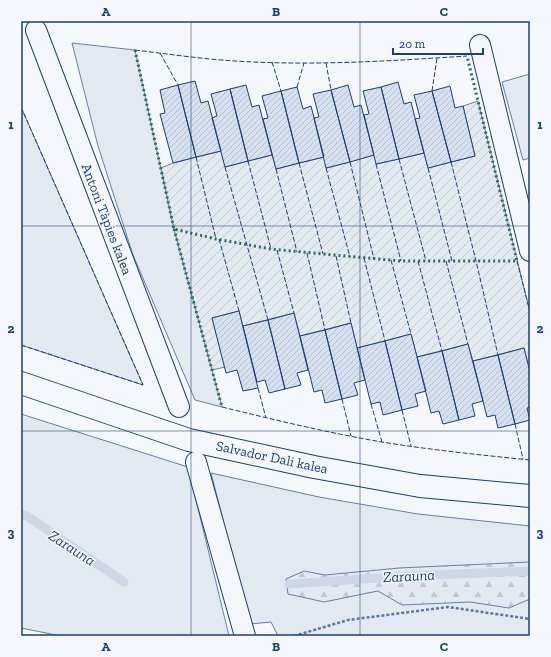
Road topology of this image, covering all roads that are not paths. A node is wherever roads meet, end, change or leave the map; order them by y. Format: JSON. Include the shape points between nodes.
{"nodes":[{"id":1,"x":36,"y":30,"type":"dead end"},
{"id":2,"x":480,"y":45,"type":"dead end"},
{"id":3,"x":530,"y":252,"type":"edge"},
{"id":4,"x":21,"y":383,"type":"edge"},
{"id":5,"x":179,"y":407,"type":"dead end"},
{"id":6,"x":196,"y":462,"type":"dead end"},
{"id":7,"x":530,"y":496,"type":"edge"},
{"id":8,"x":245,"y":636,"type":"edge"}],
"edges":[{"from":1,"to":5,"type":"street","name":"Antoni Tàpies kalea"},
{"from":2,"to":3,"type":"street"},
{"from":4,"to":7,"type":"street","name":"Salvador Dali kalea","via":[[189,440],[314,467],[420,486]]},
{"from":6,"to":8,"type":"street"}]}
